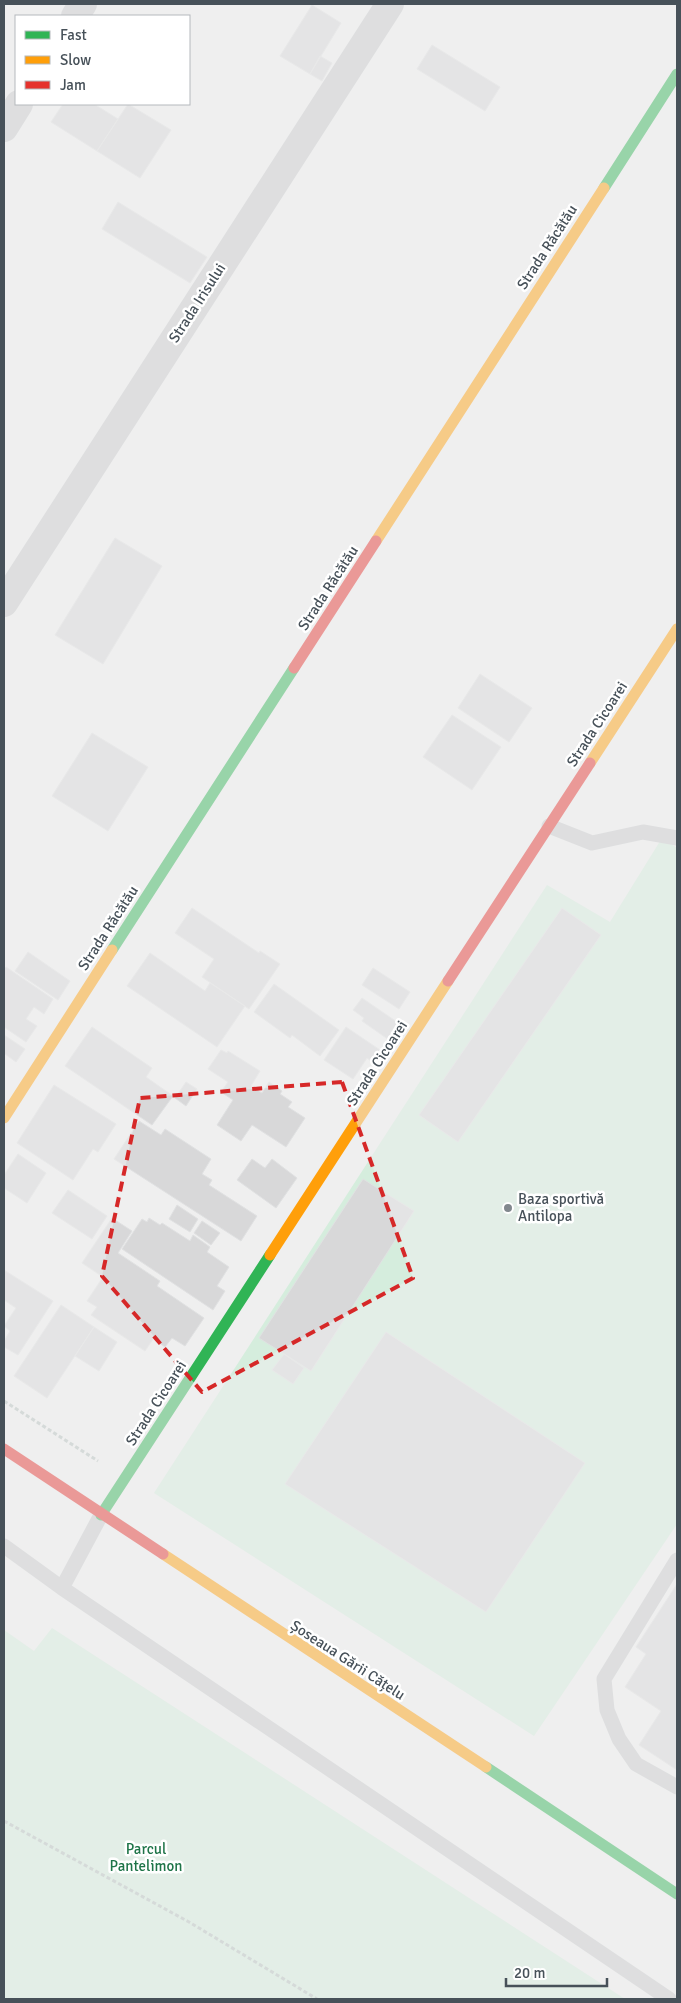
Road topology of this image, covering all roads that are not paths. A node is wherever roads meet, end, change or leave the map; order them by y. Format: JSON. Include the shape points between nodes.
{"nodes":[{"id":1,"x":83,"y":4,"type":"edge"},
{"id":2,"x":390,"y":4,"type":"edge"},
{"id":3,"x":76,"y":15,"type":"edge"},
{"id":4,"x":677,"y":74,"type":"edge"},
{"id":5,"x":18,"y":105,"type":"edge"},
{"id":6,"x":4,"y":128,"type":"edge"},
{"id":7,"x":4,"y":603,"type":"edge"},
{"id":8,"x":677,"y":629,"type":"edge"},
{"id":9,"x":549,"y":826,"type":"junction"},
{"id":10,"x":677,"y":838,"type":"edge"},
{"id":11,"x":4,"y":1118,"type":"edge"},
{"id":12,"x":4,"y":1450,"type":"edge"},
{"id":13,"x":101,"y":1515,"type":"junction"},
{"id":14,"x":4,"y":1546,"type":"edge"},
{"id":15,"x":677,"y":1560,"type":"edge"},
{"id":16,"x":62,"y":1588,"type":"junction"},
{"id":17,"x":677,"y":1787,"type":"edge"},
{"id":18,"x":677,"y":1894,"type":"edge"},
{"id":19,"x":668,"y":1999,"type":"edge"}],
"edges":[{"from":1,"to":3,"type":"street"},
{"from":2,"to":7,"type":"street","name":"Strada Irisului"},
{"from":4,"to":11,"type":"street","name":"Strada Răcătău"},
{"from":5,"to":6,"type":"street"},
{"from":8,"to":9,"type":"street","name":"Strada Cicoarei"},
{"from":9,"to":10,"type":"lane","via":[[592,843],[643,832]]},
{"from":9,"to":13,"type":"street","name":"Strada Cicoarei"},
{"from":12,"to":13,"type":"street","name":"Șoseaua Gării Cățelu"},
{"from":13,"to":16,"type":"lane"},
{"from":13,"to":18,"type":"street","name":"Șoseaua Gării Cățelu"},
{"from":14,"to":16,"type":"lane"},
{"from":15,"to":17,"type":"lane","via":[[604,1679],[607,1710],[619,1739],[636,1764]]},
{"from":16,"to":19,"type":"lane"}]}
